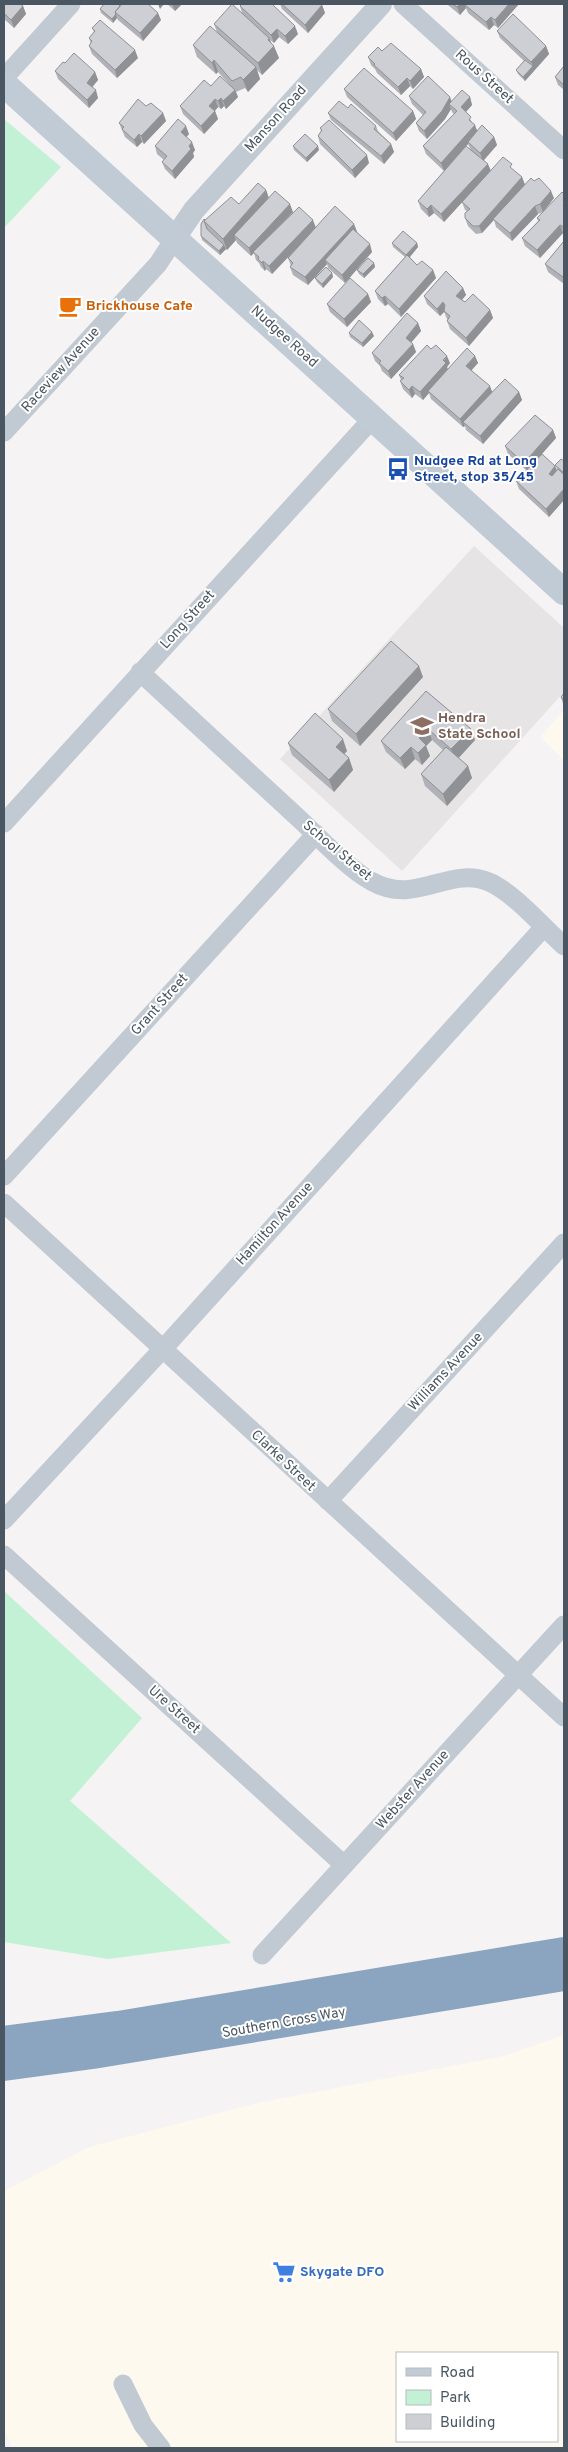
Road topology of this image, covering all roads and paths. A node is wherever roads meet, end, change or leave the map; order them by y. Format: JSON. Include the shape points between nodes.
{"nodes":[{"id":1,"x":71,"y":4,"type":"edge"},
{"id":2,"x":381,"y":4,"type":"edge"},
{"id":3,"x":403,"y":4,"type":"edge"},
{"id":4,"x":4,"y":78,"type":"edge"},
{"id":5,"x":4,"y":84,"type":"edge"},
{"id":6,"x":564,"y":150,"type":"edge"},
{"id":7,"x":175,"y":238,"type":"junction"},
{"id":8,"x":373,"y":418,"type":"junction"},
{"id":9,"x":4,"y":432,"type":"edge"},
{"id":10,"x":564,"y":592,"type":"edge"},
{"id":11,"x":140,"y":672,"type":"junction"},
{"id":12,"x":4,"y":823,"type":"edge"},
{"id":13,"x":316,"y":834,"type":"junction"},
{"id":14,"x":544,"y":927,"type":"junction"},
{"id":15,"x":564,"y":946,"type":"edge"},
{"id":16,"x":4,"y":1176,"type":"edge"},
{"id":17,"x":4,"y":1203,"type":"edge"},
{"id":18,"x":564,"y":1243,"type":"edge"},
{"id":19,"x":161,"y":1348,"type":"junction"},
{"id":20,"x":328,"y":1501,"type":"junction"},
{"id":21,"x":4,"y":1520,"type":"edge"},
{"id":22,"x":4,"y":1556,"type":"edge"},
{"id":23,"x":564,"y":1625,"type":"edge"},
{"id":24,"x":518,"y":1675,"type":"junction"},
{"id":25,"x":564,"y":1717,"type":"edge"},
{"id":26,"x":344,"y":1865,"type":"junction"},
{"id":27,"x":564,"y":1950,"type":"edge"},
{"id":28,"x":262,"y":1955,"type":"dead end"},
{"id":29,"x":564,"y":1977,"type":"edge"},
{"id":30,"x":536,"y":1981,"type":"junction"},
{"id":31,"x":564,"y":1989,"type":"edge"},
{"id":32,"x":4,"y":2040,"type":"edge"},
{"id":33,"x":4,"y":2067,"type":"edge"},
{"id":34,"x":123,"y":2384,"type":"dead end"},
{"id":35,"x":161,"y":2448,"type":"edge"}],
"edges":[{"from":1,"to":4,"type":"street"},
{"from":2,"to":7,"type":"street","name":"Manson Road","via":[[194,210]]},
{"from":3,"to":6,"type":"street","name":"Rous Street"},
{"from":5,"to":7,"type":"main road","name":"Nudgee Road"},
{"from":7,"to":8,"type":"main road","name":"Nudgee Road"},
{"from":7,"to":9,"type":"street","name":"Raceview Avenue","via":[[158,264]]},
{"from":8,"to":10,"type":"main road","name":"Nudgee Road"},
{"from":8,"to":11,"type":"street","name":"Long Street"},
{"from":11,"to":12,"type":"street","name":"Long Street"},
{"from":11,"to":13,"type":"street","name":"School Street"},
{"from":13,"to":14,"type":"street","name":"School Street","via":[[364,876],[384,887],[410,891],[456,879],[478,879],[502,890]]},
{"from":13,"to":16,"type":"street","name":"Grant Street"},
{"from":14,"to":15,"type":"street","name":"School Street"},
{"from":14,"to":19,"type":"street","name":"Hamilton Avenue"},
{"from":17,"to":19,"type":"street","name":"Clarke Street"},
{"from":18,"to":20,"type":"street","name":"Williams Avenue"},
{"from":19,"to":20,"type":"street","name":"Clarke Street"},
{"from":19,"to":21,"type":"street","name":"Hamilton Avenue"},
{"from":20,"to":24,"type":"street","name":"Clarke Street"},
{"from":22,"to":26,"type":"street","name":"Ure Street"},
{"from":23,"to":24,"type":"street","name":"Webster Avenue"},
{"from":24,"to":25,"type":"street","name":"Clarke Street"},
{"from":24,"to":26,"type":"street","name":"Webster Avenue"},
{"from":26,"to":28,"type":"street","name":"Webster Avenue"},
{"from":27,"to":32,"type":"highway","name":"Southern Cross Way","via":[[128,2023]]},
{"from":29,"to":30,"type":"highway","name":"Southern Cross Way"},
{"from":30,"to":31,"type":"highway"},
{"from":30,"to":33,"type":"highway","name":"Southern Cross Way"},
{"from":34,"to":35,"type":"street","via":[[143,2425]]}]}
